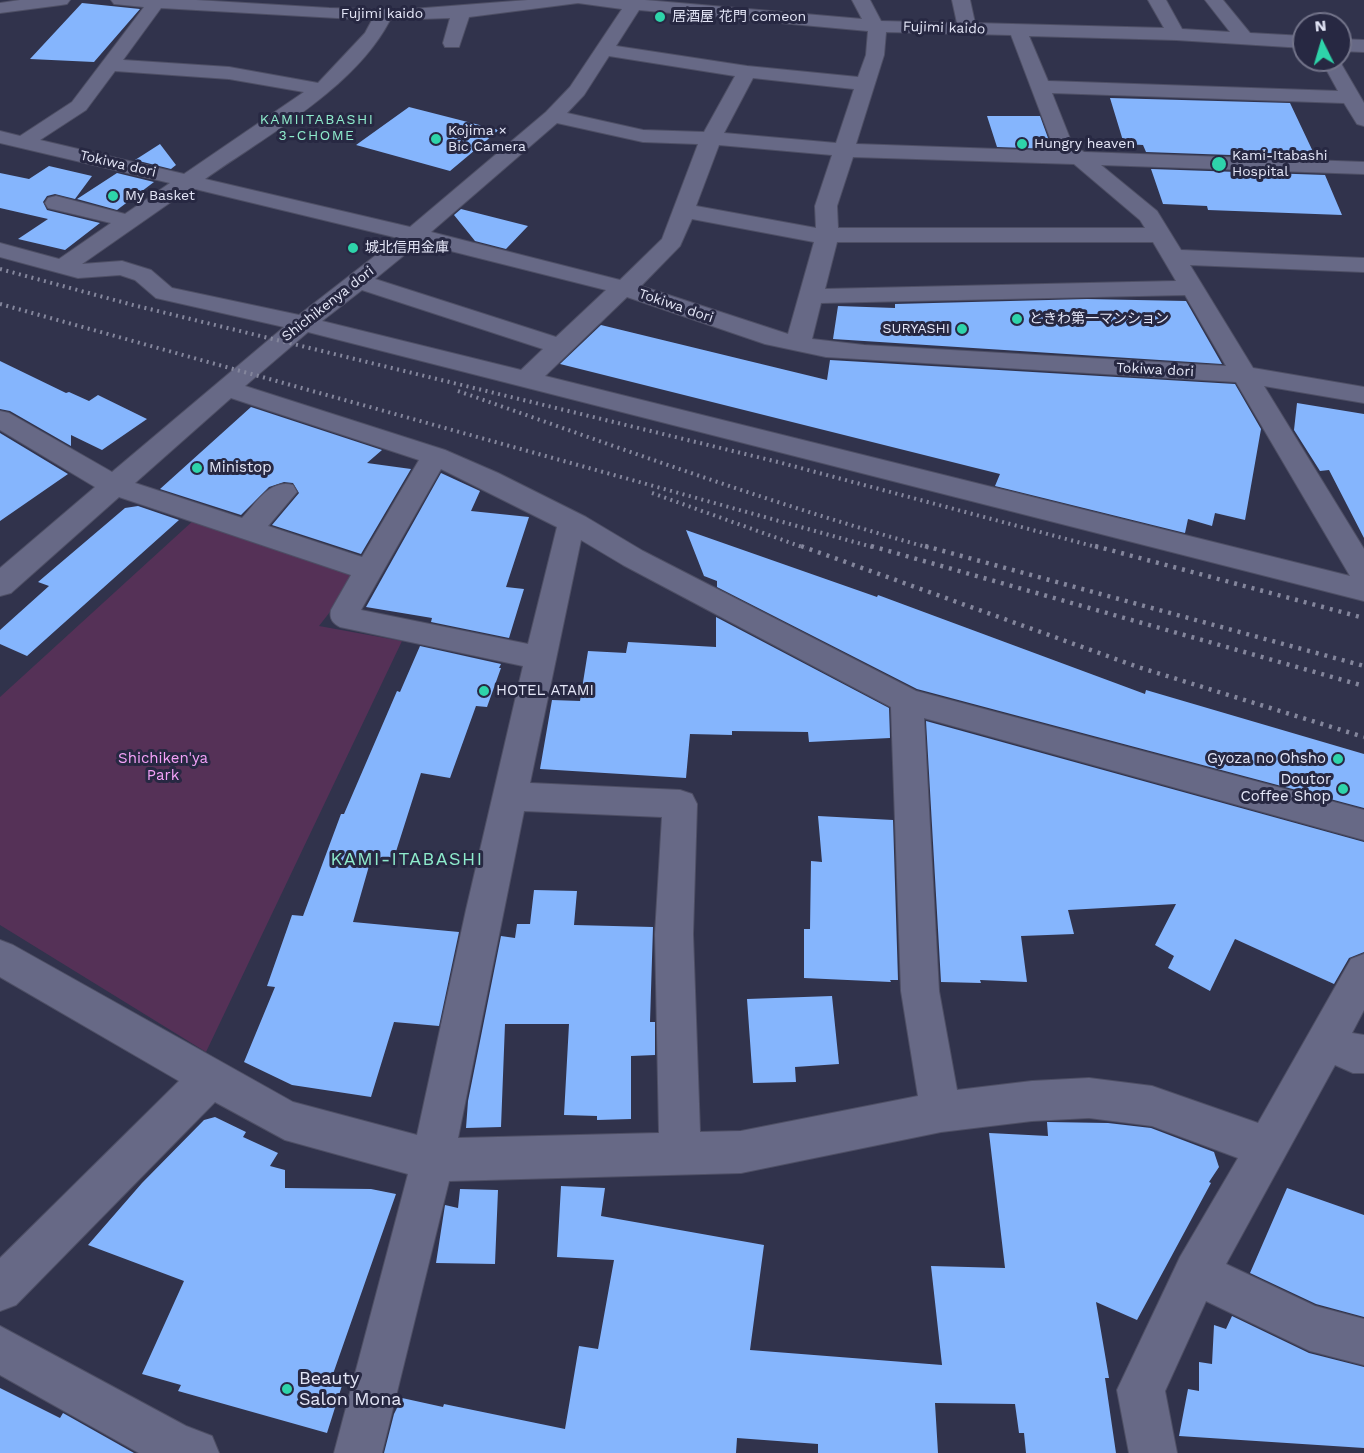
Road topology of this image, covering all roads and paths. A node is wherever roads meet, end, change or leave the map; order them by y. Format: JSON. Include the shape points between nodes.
{"nodes":[{"id":1,"x":61,"y":0,"type":"edge"},
{"id":2,"x":120,"y":0,"type":"edge"},
{"id":3,"x":572,"y":0,"type":"edge"},
{"id":4,"x":585,"y":0,"type":"edge"},
{"id":5,"x":861,"y":0,"type":"edge"},
{"id":6,"x":961,"y":0,"type":"edge"},
{"id":7,"x":1157,"y":0,"type":"edge"},
{"id":8,"x":1214,"y":0,"type":"edge"},
{"id":9,"x":157,"y":2,"type":"junction"},
{"id":10,"x":647,"y":3,"type":"edge"},
{"id":11,"x":0,"y":8,"type":"edge"},
{"id":12,"x":461,"y":13,"type":"junction"},
{"id":13,"x":384,"y":14,"type":"junction"},
{"id":14,"x":876,"y":26,"type":"junction"},
{"id":15,"x":967,"y":29,"type":"junction"},
{"id":16,"x":1018,"y":30,"type":"junction"},
{"id":17,"x":1176,"y":34,"type":"junction"},
{"id":18,"x":1244,"y":38,"type":"junction"},
{"id":19,"x":1292,"y":41,"type":"edge"},
{"id":20,"x":452,"y":43,"type":"dead end"},
{"id":21,"x":604,"y":50,"type":"junction"},
{"id":22,"x":108,"y":65,"type":"junction"},
{"id":23,"x":747,"y":72,"type":"junction"},
{"id":24,"x":1337,"y":72,"type":"edge"},
{"id":25,"x":865,"y":84,"type":"junction"},
{"id":26,"x":1039,"y":87,"type":"junction"},
{"id":27,"x":321,"y":89,"type":"junction"},
{"id":28,"x":1351,"y":97,"type":"junction"},
{"id":29,"x":553,"y":116,"type":"junction"},
{"id":30,"x":1364,"y":120,"type":"edge"},
{"id":31,"x":0,"y":136,"type":"edge"},
{"id":32,"x":711,"y":138,"type":"junction"},
{"id":33,"x":24,"y":142,"type":"junction"},
{"id":34,"x":844,"y":150,"type":"junction"},
{"id":35,"x":1079,"y":158,"type":"junction"},
{"id":36,"x":1364,"y":168,"type":"edge"},
{"id":37,"x":187,"y":181,"type":"junction"},
{"id":38,"x":56,"y":203,"type":"dead end"},
{"id":39,"x":685,"y":211,"type":"junction"},
{"id":40,"x":128,"y":221,"type":"junction"},
{"id":41,"x":415,"y":234,"type":"junction"},
{"id":42,"x":1161,"y":235,"type":"junction"},
{"id":43,"x":827,"y":236,"type":"junction"},
{"id":44,"x":0,"y":250,"type":"edge"},
{"id":45,"x":1173,"y":257,"type":"junction"},
{"id":46,"x":1364,"y":265,"type":"edge"},
{"id":47,"x":62,"y":267,"type":"junction"},
{"id":48,"x":358,"y":281,"type":"junction"},
{"id":49,"x":624,"y":288,"type":"junction"},
{"id":50,"x":1192,"y":288,"type":"junction"},
{"id":51,"x":813,"y":296,"type":"junction"},
{"id":52,"x":303,"y":324,"type":"junction"},
{"id":53,"x":798,"y":345,"type":"junction"},
{"id":54,"x":562,"y":347,"type":"junction"},
{"id":55,"x":1246,"y":375,"type":"junction"},
{"id":56,"x":526,"y":380,"type":"junction"},
{"id":57,"x":228,"y":388,"type":"junction"},
{"id":58,"x":1364,"y":395,"type":"edge"},
{"id":59,"x":0,"y":419,"type":"edge"},
{"id":60,"x":435,"y":456,"type":"junction"},
{"id":61,"x":116,"y":486,"type":"junction"},
{"id":62,"x":283,"y":492,"type":"dead end"},
{"id":63,"x":576,"y":524,"type":"junction"},
{"id":64,"x":248,"y":529,"type":"junction"},
{"id":65,"x":370,"y":570,"type":"junction"},
{"id":66,"x":1364,"y":574,"type":"edge"},
{"id":67,"x":0,"y":585,"type":"edge"},
{"id":68,"x":1364,"y":590,"type":"edge"},
{"id":69,"x":541,"y":658,"type":"junction"},
{"id":70,"x":907,"y":701,"type":"junction"},
{"id":71,"x":509,"y":796,"type":"junction"},
{"id":72,"x":1364,"y":825,"type":"edge"},
{"id":73,"x":0,"y":957,"type":"edge"},
{"id":74,"x":1364,"y":971,"type":"edge"},
{"id":75,"x":1346,"y":1047,"type":"edge"},
{"id":76,"x":210,"y":1079,"type":"junction"},
{"id":77,"x":941,"y":1112,"type":"junction"},
{"id":78,"x":1268,"y":1148,"type":"junction"},
{"id":79,"x":680,"y":1153,"type":"junction"},
{"id":80,"x":433,"y":1160,"type":"junction"},
{"id":81,"x":1196,"y":1273,"type":"junction"},
{"id":82,"x":0,"y":1289,"type":"edge"},
{"id":83,"x":1364,"y":1342,"type":"edge"},
{"id":84,"x":0,"y":1349,"type":"edge"},
{"id":85,"x":195,"y":1453,"type":"edge"},
{"id":86,"x":358,"y":1453,"type":"edge"},
{"id":87,"x":1153,"y":1453,"type":"edge"}],
"edges":[{"from":1,"to":11,"type":"street"},
{"from":2,"to":9,"type":"street","name":"Fujimi kaido"},
{"from":3,"to":12,"type":"street","name":"Fujimi kaido"},
{"from":4,"to":10,"type":"street","name":"Fujimi kaido"},
{"from":5,"to":14,"type":"street"},
{"from":6,"to":15,"type":"street"},
{"from":7,"to":17,"type":"street"},
{"from":8,"to":18,"type":"street"},
{"from":9,"to":13,"type":"street","name":"Fujimi kaido"},
{"from":9,"to":22,"type":"street"},
{"from":10,"to":14,"type":"street","name":"Fujimi kaido"},
{"from":10,"to":21,"type":"street","name":"Shichikenya dori"},
{"from":12,"to":13,"type":"street","name":"Fujimi kaido"},
{"from":12,"to":20,"type":"street"},
{"from":13,"to":27,"type":"street","via":[[373,35]]},
{"from":14,"to":15,"type":"street","name":"Fujimi kaido"},
{"from":14,"to":25,"type":"street","via":[[875,55]]},
{"from":15,"to":16,"type":"street","name":"Fujimi kaido"},
{"from":16,"to":17,"type":"street","name":"Fujimi kaido"},
{"from":16,"to":26,"type":"street"},
{"from":17,"to":18,"type":"street","name":"Fujimi kaido"},
{"from":18,"to":19,"type":"street","name":"Fujimi kaido"},
{"from":21,"to":23,"type":"street"},
{"from":21,"to":29,"type":"street","name":"Shichikenya dori","via":[[577,91]]},
{"from":22,"to":27,"type":"street","via":[[229,74]]},
{"from":22,"to":33,"type":"street","via":[[79,106]]},
{"from":23,"to":25,"type":"street"},
{"from":23,"to":32,"type":"street"},
{"from":24,"to":28,"type":"street"},
{"from":25,"to":34,"type":"street"},
{"from":26,"to":28,"type":"street"},
{"from":26,"to":35,"type":"street","via":[[1064,149]]},
{"from":27,"to":37,"type":"street"},
{"from":28,"to":30,"type":"street"},
{"from":29,"to":32,"type":"street","via":[[643,135]]},
{"from":29,"to":41,"type":"street","name":"Shichikenya dori"},
{"from":31,"to":33,"type":"street","name":"Tokiwa dori"},
{"from":32,"to":34,"type":"street"},
{"from":32,"to":39,"type":"street"},
{"from":33,"to":37,"type":"street","name":"Tokiwa dori"},
{"from":34,"to":35,"type":"street"},
{"from":34,"to":43,"type":"street","via":[[826,206]]},
{"from":35,"to":36,"type":"street"},
{"from":35,"to":42,"type":"street","via":[[1149,216]]},
{"from":37,"to":40,"type":"street"},
{"from":37,"to":41,"type":"street","name":"Tokiwa dori"},
{"from":38,"to":40,"type":"street"},
{"from":39,"to":43,"type":"street"},
{"from":39,"to":49,"type":"street","via":[[672,240]]},
{"from":40,"to":47,"type":"street"},
{"from":41,"to":48,"type":"street","name":"Shichikenya dori"},
{"from":41,"to":49,"type":"street","name":"Tokiwa dori"},
{"from":42,"to":43,"type":"street"},
{"from":42,"to":45,"type":"street"},
{"from":43,"to":51,"type":"street"},
{"from":44,"to":47,"type":"street"},
{"from":45,"to":46,"type":"street"},
{"from":45,"to":50,"type":"street"},
{"from":47,"to":52,"type":"street","via":[[78,271],[122,268],[143,275],[164,292]]},
{"from":48,"to":52,"type":"street","name":"Shichikenya dori"},
{"from":48,"to":54,"type":"street"},
{"from":49,"to":53,"type":"street","name":"Tokiwa dori"},
{"from":49,"to":54,"type":"street"},
{"from":50,"to":51,"type":"street"},
{"from":50,"to":55,"type":"street"},
{"from":51,"to":53,"type":"street"},
{"from":52,"to":56,"type":"street"},
{"from":52,"to":57,"type":"street","name":"Shichikenya dori"},
{"from":53,"to":55,"type":"street","name":"Tokiwa dori"},
{"from":54,"to":56,"type":"street"},
{"from":55,"to":58,"type":"street","name":"Tokiwa dori"},
{"from":55,"to":66,"type":"street"},
{"from":56,"to":68,"type":"street"},
{"from":57,"to":60,"type":"street"},
{"from":57,"to":61,"type":"street","name":"Shichikenya dori"},
{"from":59,"to":61,"type":"street"},
{"from":60,"to":63,"type":"street"},
{"from":60,"to":65,"type":"street"},
{"from":61,"to":64,"type":"street"},
{"from":61,"to":67,"type":"street","name":"Shichikenya dori"},
{"from":62,"to":64,"type":"street"},
{"from":63,"to":69,"type":"street","via":[[569,531]]},
{"from":63,"to":70,"type":"street","via":[[633,558]]},
{"from":64,"to":65,"type":"street"},
{"from":65,"to":69,"type":"street","via":[[346,610],[345,616],[351,620]]},
{"from":69,"to":71,"type":"street"},
{"from":70,"to":72,"type":"street"},
{"from":70,"to":77,"type":"street","via":[[920,991]]},
{"from":71,"to":79,"type":"street","via":[[680,804],[674,934]]},
{"from":71,"to":80,"type":"street"},
{"from":73,"to":76,"type":"street"},
{"from":74,"to":75,"type":"street"},
{"from":75,"to":78,"type":"street"},
{"from":76,"to":80,"type":"street","via":[[285,1120]]},
{"from":76,"to":82,"type":"street"},
{"from":77,"to":78,"type":"street","via":[[1089,1098],[1152,1106]]},
{"from":77,"to":79,"type":"street","via":[[741,1152]]},
{"from":78,"to":81,"type":"street"},
{"from":79,"to":80,"type":"street"},
{"from":80,"to":86,"type":"street"},
{"from":81,"to":83,"type":"street","via":[[1310,1328]]},
{"from":81,"to":87,"type":"street","via":[[1141,1390]]},
{"from":84,"to":85,"type":"street","via":[[176,1448]]}]}
